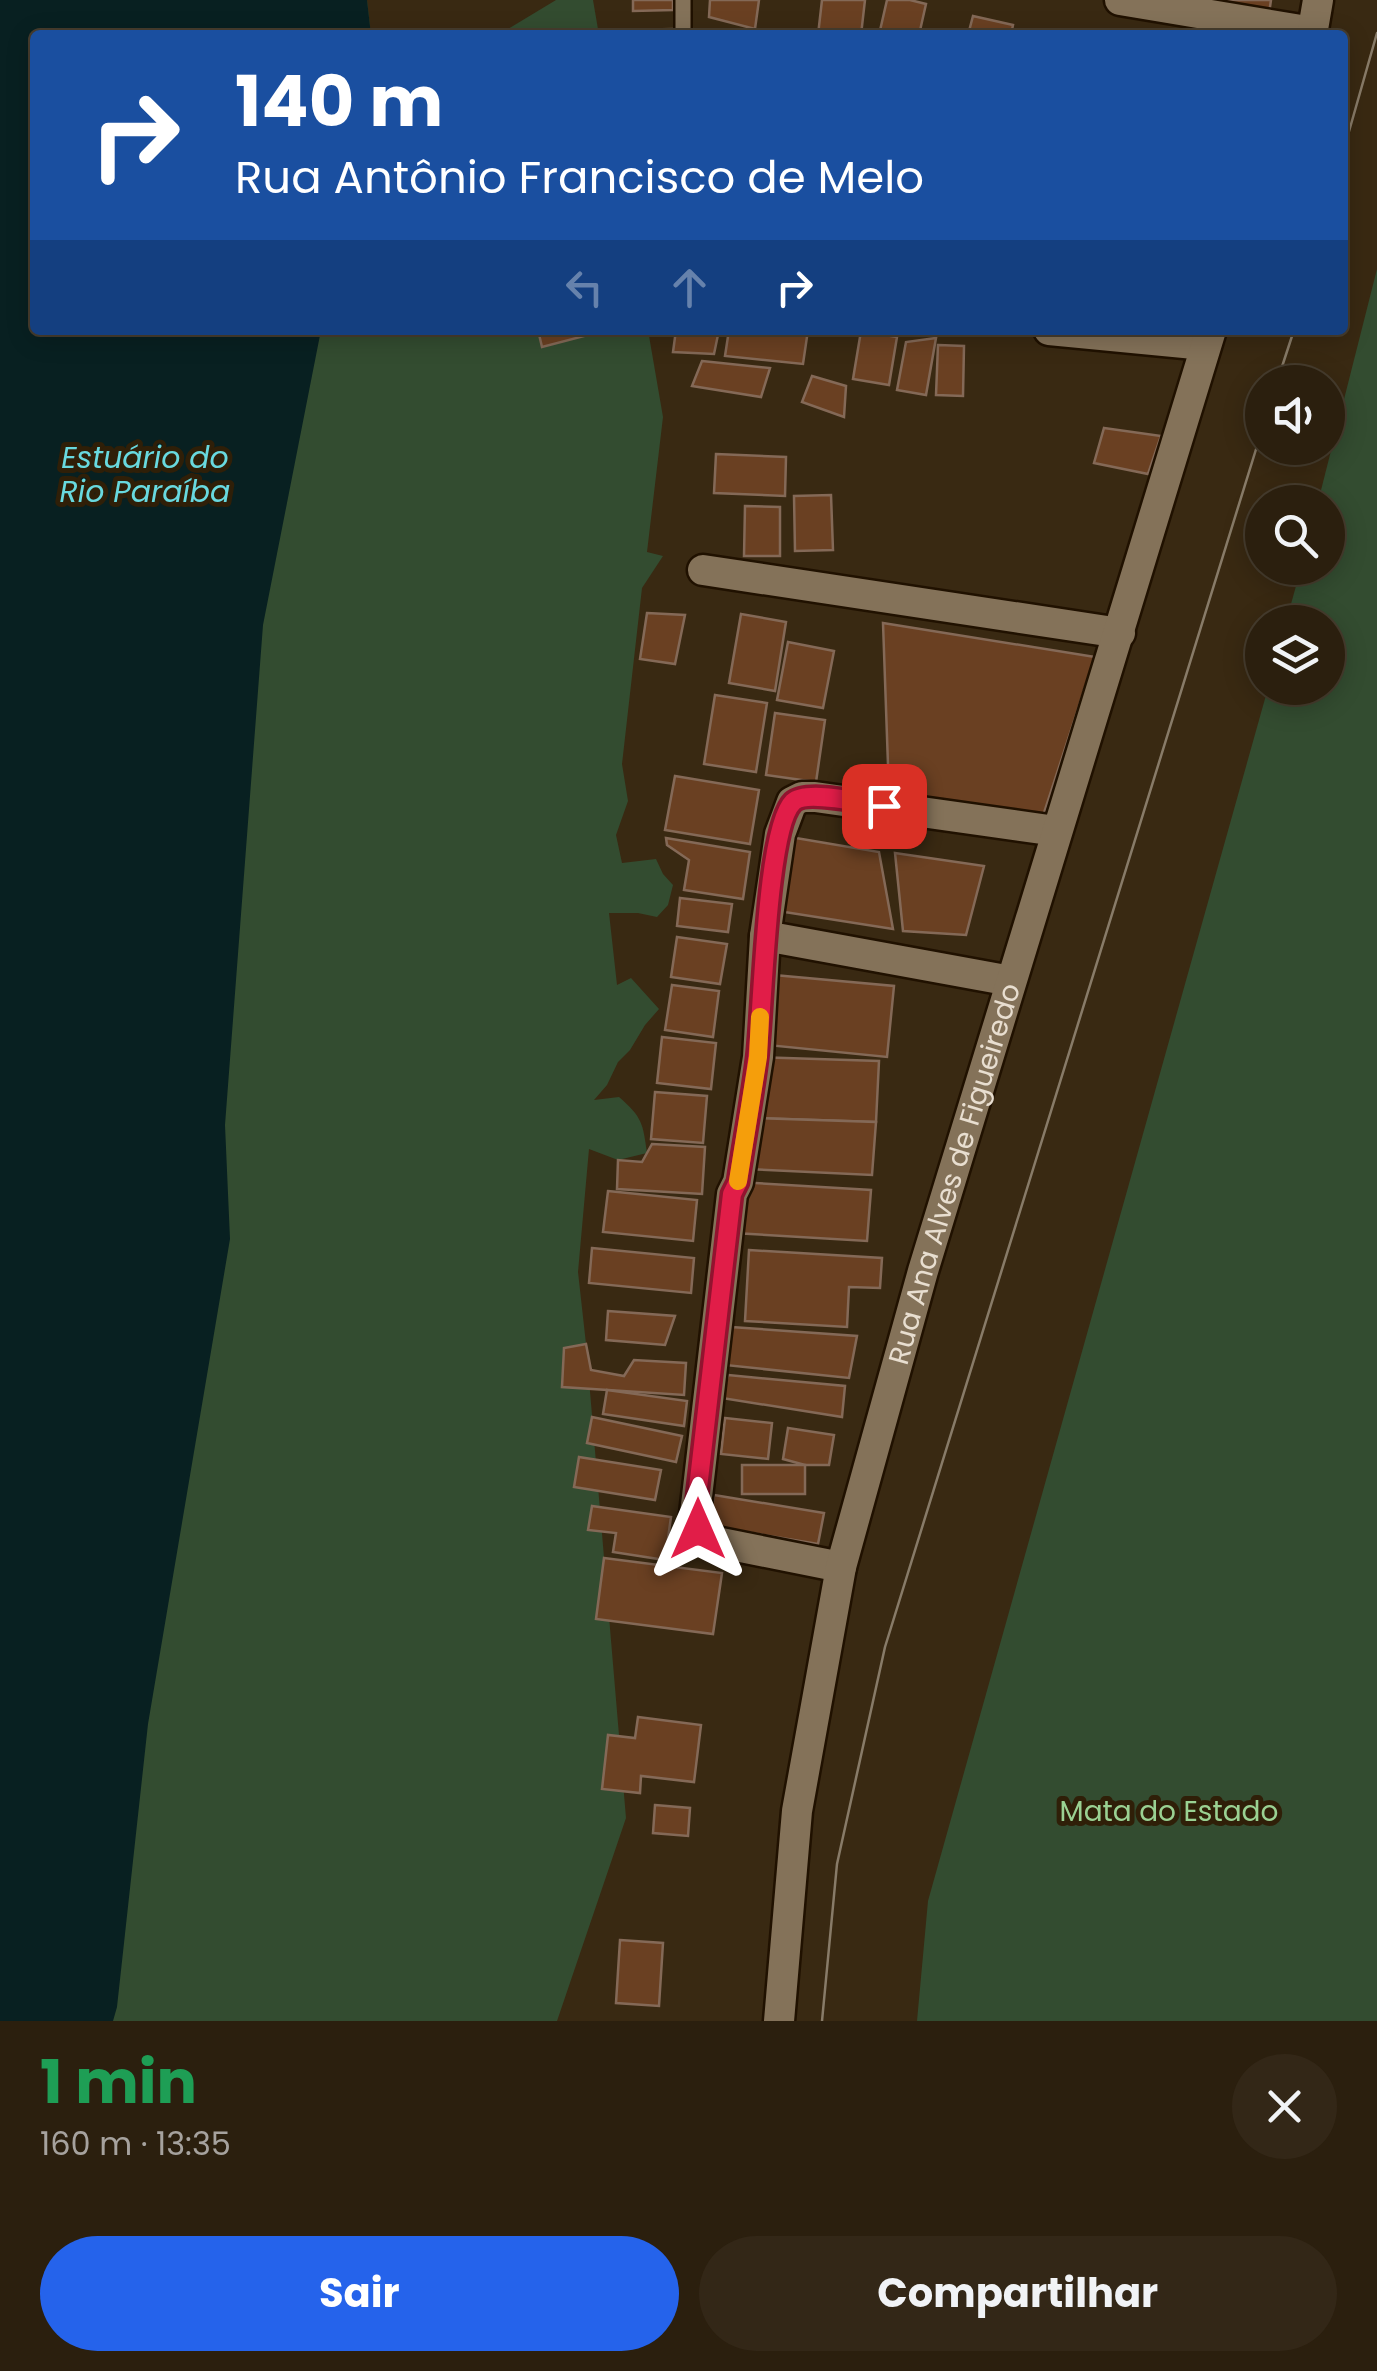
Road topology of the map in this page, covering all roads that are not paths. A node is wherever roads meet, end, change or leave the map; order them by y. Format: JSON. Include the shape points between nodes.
{"nodes":[{"id":1,"x":683,"y":0,"type":"edge"},
{"id":2,"x":1120,"y":0,"type":"edge"},
{"id":3,"x":1318,"y":0,"type":"edge"},
{"id":4,"x":683,"y":30,"type":"edge"},
{"id":5,"x":1295,"y":30,"type":"edge"},
{"id":6,"x":1313,"y":30,"type":"edge"},
{"id":7,"x":1148,"y":335,"type":"edge"},
{"id":8,"x":1208,"y":338,"type":"edge"},
{"id":9,"x":702,"y":570,"type":"dead end"},
{"id":10,"x":1120,"y":632,"type":"junction"},
{"id":11,"x":1056,"y":831,"type":"junction"},
{"id":12,"x":765,"y":936,"type":"junction"},
{"id":13,"x":1010,"y":981,"type":"junction"},
{"id":14,"x":841,"y":1567,"type":"junction"},
{"id":15,"x":779,"y":2021,"type":"edge"}],
"edges":[{"from":1,"to":4,"type":"lane"},
{"from":2,"to":5,"type":"street"},
{"from":3,"to":6,"type":"street"},
{"from":7,"to":8,"type":"street"},
{"from":8,"to":10,"type":"street","name":"Rua Ana Alves de Figueiredo"},
{"from":9,"to":10,"type":"street"},
{"from":10,"to":11,"type":"street","name":"Rua Ana Alves de Figueiredo"},
{"from":11,"to":12,"type":"street","via":[[802,797],[792,802],[780,834]]},
{"from":11,"to":13,"type":"street","name":"Rua Ana Alves de Figueiredo"},
{"from":12,"to":13,"type":"street"},
{"from":12,"to":14,"type":"street","via":[[758,1057],[732,1194],[695,1514],[706,1540]]},
{"from":13,"to":14,"type":"street","name":"Rua Ana Alves de Figueiredo"},
{"from":14,"to":15,"type":"street","name":"Rua Ana Alves de Figueiredo","via":[[797,1811]]}]}
